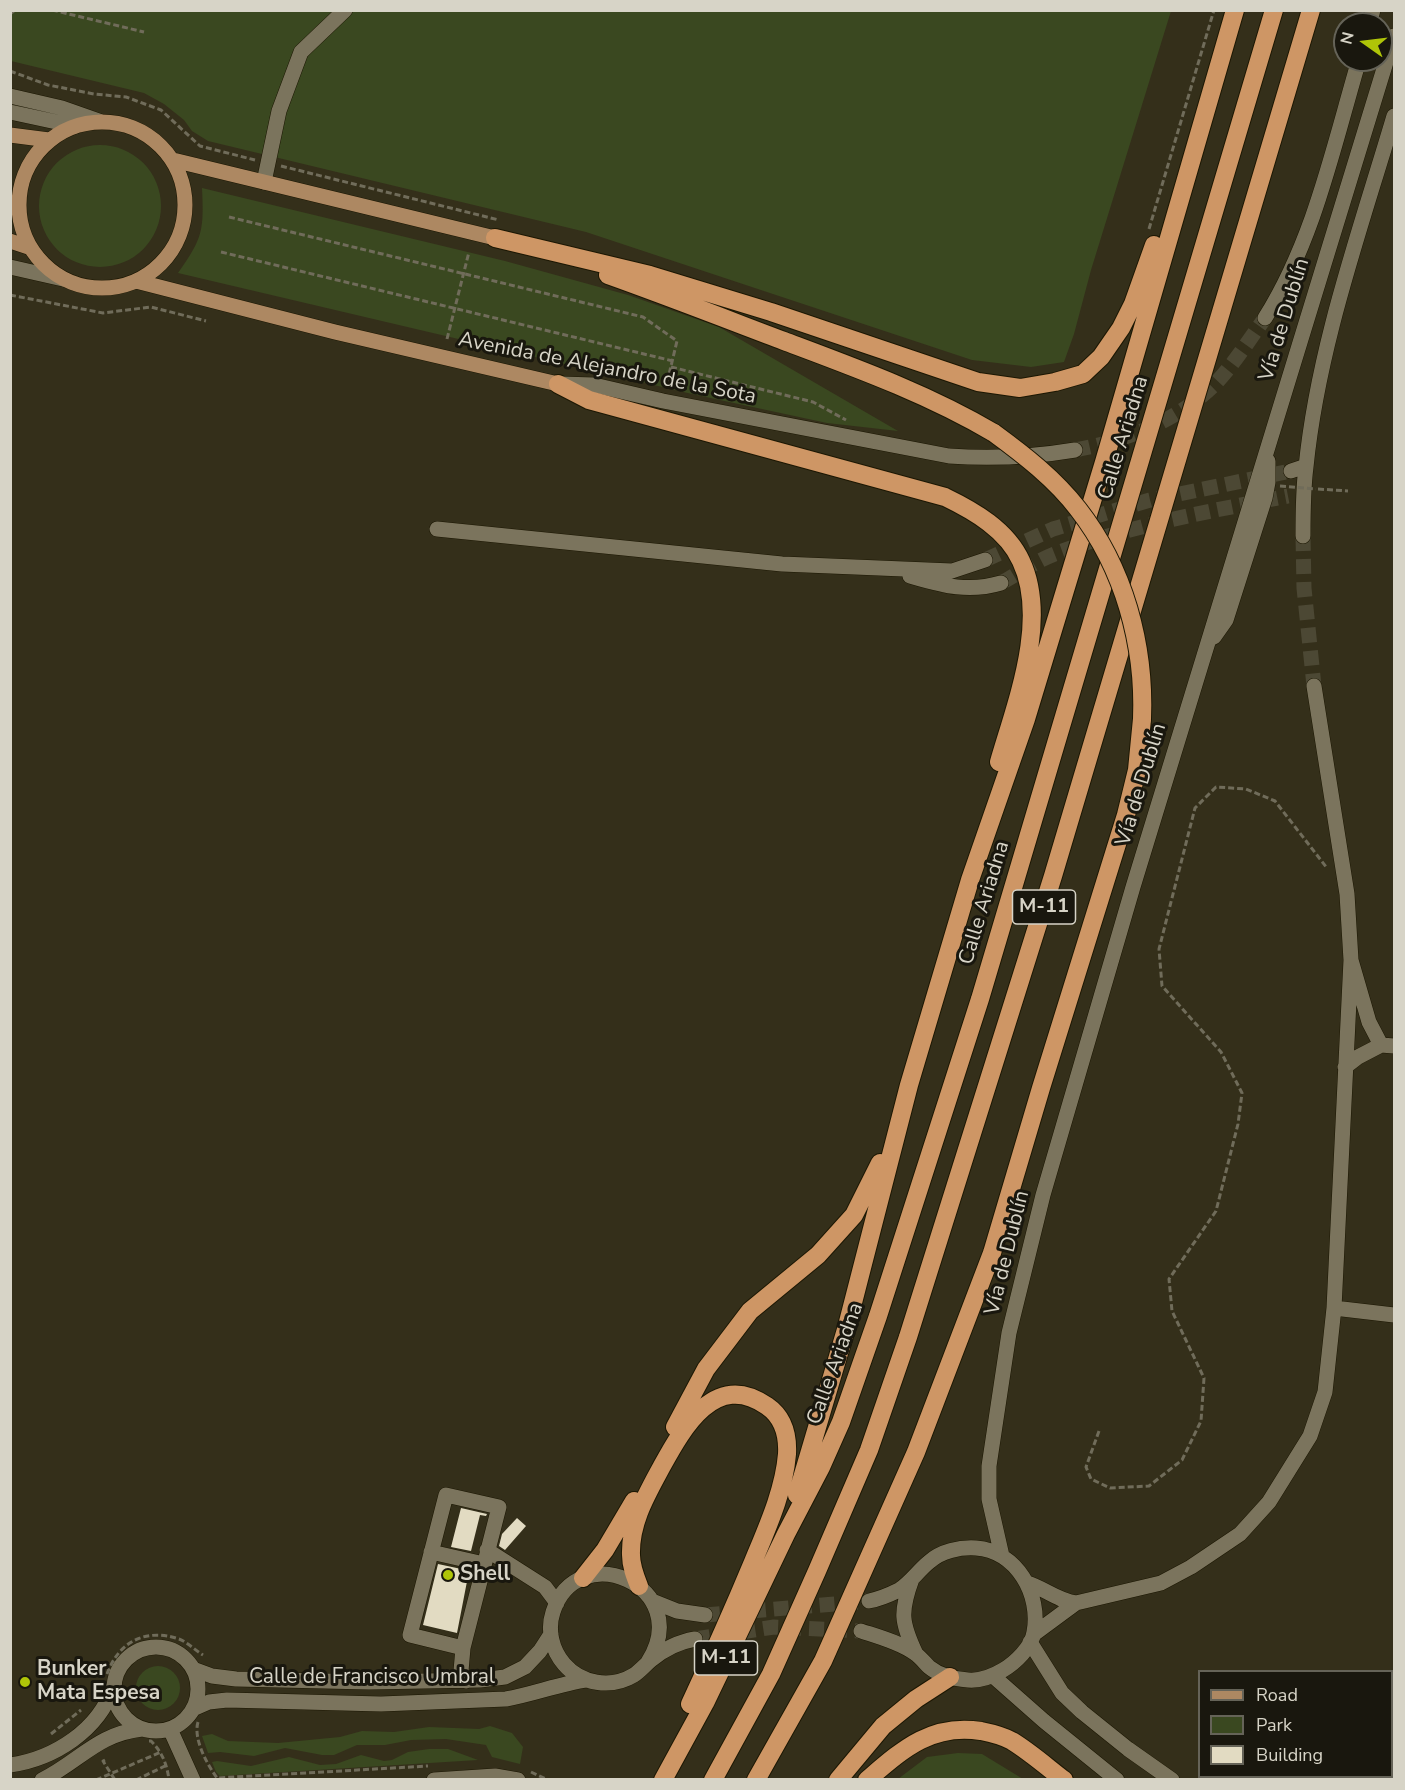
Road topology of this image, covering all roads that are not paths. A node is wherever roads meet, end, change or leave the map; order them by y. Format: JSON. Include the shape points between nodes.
{"nodes":[{"id":1,"x":345,"y":10,"type":"edge"},
{"id":2,"x":1235,"y":10,"type":"edge"},
{"id":3,"x":1274,"y":10,"type":"edge"},
{"id":4,"x":1311,"y":10,"type":"edge"},
{"id":5,"x":1395,"y":36,"type":"edge"},
{"id":6,"x":1218,"y":69,"type":"junction"},
{"id":7,"x":1355,"y":72,"type":"edge"},
{"id":8,"x":10,"y":96,"type":"edge"},
{"id":9,"x":10,"y":112,"type":"edge"},
{"id":10,"x":1395,"y":116,"type":"edge"},
{"id":11,"x":99,"y":121,"type":"junction"},
{"id":12,"x":75,"y":126,"type":"junction"},
{"id":13,"x":10,"y":135,"type":"edge"},
{"id":14,"x":49,"y":140,"type":"junction"},
{"id":15,"x":173,"y":160,"type":"junction"},
{"id":16,"x":264,"y":182,"type":"junction"},
{"id":17,"x":495,"y":238,"type":"junction"},
{"id":18,"x":10,"y":241,"type":"edge"},
{"id":19,"x":30,"y":248,"type":"junction"},
{"id":20,"x":10,"y":267,"type":"edge"},
{"id":21,"x":63,"y":279,"type":"junction"},
{"id":22,"x":136,"y":281,"type":"junction"},
{"id":23,"x":1265,"y":318,"type":"tunnel mouth"},
{"id":24,"x":558,"y":384,"type":"junction"},
{"id":25,"x":1076,"y":450,"type":"tunnel mouth"},
{"id":26,"x":1284,"y":491,"type":"road end"},
{"id":27,"x":1303,"y":510,"type":"junction"},
{"id":28,"x":437,"y":529,"type":"dead end"},
{"id":29,"x":1303,"y":536,"type":"tunnel mouth"},
{"id":30,"x":985,"y":560,"type":"tunnel mouth"},
{"id":31,"x":881,"y":568,"type":"junction"},
{"id":32,"x":1000,"y":583,"type":"tunnel mouth"},
{"id":33,"x":1314,"y":686,"type":"tunnel mouth"},
{"id":34,"x":970,"y":880,"type":"junction"},
{"id":35,"x":1351,"y":960,"type":"junction"},
{"id":36,"x":1388,"y":1045,"type":"edge"},
{"id":37,"x":1345,"y":1067,"type":"junction"},
{"id":38,"x":901,"y":1115,"type":"junction"},
{"id":39,"x":1334,"y":1308,"type":"junction"},
{"id":40,"x":1395,"y":1315,"type":"edge"},
{"id":41,"x":786,"y":1534,"type":"junction"},
{"id":42,"x":431,"y":1552,"type":"junction"},
{"id":43,"x":485,"y":1557,"type":"junction"},
{"id":44,"x":1002,"y":1557,"type":"junction"},
{"id":45,"x":583,"y":1578,"type":"junction"},
{"id":46,"x":912,"y":1579,"type":"junction"},
{"id":47,"x":1028,"y":1583,"type":"junction"},
{"id":48,"x":639,"y":1586,"type":"junction"},
{"id":49,"x":652,"y":1601,"type":"junction"},
{"id":50,"x":869,"y":1602,"type":"tunnel mouth"},
{"id":51,"x":557,"y":1603,"type":"junction"},
{"id":52,"x":1076,"y":1603,"type":"junction"},
{"id":53,"x":705,"y":1615,"type":"tunnel mouth"},
{"id":54,"x":861,"y":1632,"type":"tunnel mouth"},
{"id":55,"x":551,"y":1634,"type":"junction"},
{"id":56,"x":1032,"y":1638,"type":"junction"},
{"id":57,"x":695,"y":1639,"type":"tunnel mouth"},
{"id":58,"x":463,"y":1648,"type":"junction"},
{"id":59,"x":916,"y":1654,"type":"junction"},
{"id":60,"x":648,"y":1662,"type":"junction"},
{"id":61,"x":193,"y":1669,"type":"junction"},
{"id":62,"x":993,"y":1676,"type":"junction"},
{"id":63,"x":950,"y":1677,"type":"junction"},
{"id":64,"x":586,"y":1680,"type":"junction"},
{"id":65,"x":466,"y":1681,"type":"junction"},
{"id":66,"x":114,"y":1684,"type":"junction"},
{"id":67,"x":196,"y":1715,"type":"junction"},
{"id":68,"x":170,"y":1729,"type":"junction"},
{"id":69,"x":141,"y":1735,"type":"junction"},
{"id":70,"x":10,"y":1765,"type":"edge"},
{"id":71,"x":431,"y":1772,"type":"edge"},
{"id":72,"x":521,"y":1774,"type":"edge"},
{"id":73,"x":42,"y":1779,"type":"edge"},
{"id":74,"x":193,"y":1779,"type":"edge"},
{"id":75,"x":655,"y":1779,"type":"edge"},
{"id":76,"x":663,"y":1779,"type":"edge"},
{"id":77,"x":713,"y":1779,"type":"edge"},
{"id":78,"x":756,"y":1779,"type":"edge"},
{"id":79,"x":838,"y":1779,"type":"edge"},
{"id":80,"x":867,"y":1779,"type":"edge"},
{"id":81,"x":1064,"y":1779,"type":"edge"},
{"id":82,"x":1117,"y":1779,"type":"edge"},
{"id":83,"x":1172,"y":1779,"type":"edge"}],
"edges":[{"from":1,"to":16,"type":"street","via":[[301,52],[279,111]]},
{"from":2,"to":6,"type":"highway"},
{"from":3,"to":41,"type":"highway","name":"Calle Ariadna","number":"M-11","via":[[983,988],[889,1282],[841,1422]]},
{"from":4,"to":77,"type":"highway","number":"M-11","via":[[1053,876],[904,1348],[869,1450],[818,1571],[771,1674]]},
{"from":5,"to":44,"type":"street","name":"Vía de Dublín","via":[[1133,887],[1043,1195],[1009,1333],[989,1466],[989,1499]]},
{"from":6,"to":17,"type":"highway","via":[[1188,136],[1133,304],[1101,357],[1083,374],[1055,382],[1020,388],[978,382],[697,289]]},
{"from":6,"to":34,"type":"highway","via":[[1026,719]]},
{"from":7,"to":23,"type":"street","via":[[1301,249]]},
{"from":8,"to":11,"type":"street"},
{"from":9,"to":12,"type":"street"},
{"from":10,"to":27,"type":"street","via":[[1327,346],[1298,469]]},
{"from":11,"to":12,"type":"main road"},
{"from":11,"to":15,"type":"main road","via":[[141,131]]},
{"from":12,"to":14,"type":"main road"},
{"from":13,"to":14,"type":"main road"},
{"from":14,"to":19,"type":"main road","via":[[35,154],[20,191],[22,230]]},
{"from":15,"to":16,"type":"main road"},
{"from":15,"to":22,"type":"main road","via":[[184,190],[182,229],[162,263]]},
{"from":16,"to":17,"type":"main road"},
{"from":17,"to":78,"type":"highway","bridge":true,"via":[[825,356],[914,392],[994,433],[1078,509],[1106,554],[1134,629],[1143,687],[1137,770],[992,1253],[916,1452],[824,1661]]},
{"from":18,"to":19,"type":"main road"},
{"from":19,"to":21,"type":"main road"},
{"from":20,"to":21,"type":"street"},
{"from":21,"to":22,"type":"main road","via":[[92,288]]},
{"from":22,"to":24,"type":"main road","name":"Avenida de Alejandro de la Sota"},
{"from":24,"to":25,"type":"street","name":"Avenida de Alejandro de la Sota","via":[[594,385],[948,456],[992,459]]},
{"from":24,"to":34,"type":"highway","via":[[589,400],[945,497],[974,512],[1006,539],[1021,559],[1029,582],[1032,626]]},
{"from":26,"to":27,"type":"street"},
{"from":27,"to":29,"type":"street"},
{"from":28,"to":31,"type":"street","via":[[782,564]]},
{"from":30,"to":31,"type":"street","via":[[952,572]]},
{"from":31,"to":32,"type":"street","via":[[963,588]]},
{"from":33,"to":35,"type":"street","via":[[1347,894]]},
{"from":34,"to":38,"type":"highway"},
{"from":35,"to":36,"type":"street","via":[[1370,1022]]},
{"from":35,"to":37,"type":"street"},
{"from":36,"to":37,"type":"street"},
{"from":37,"to":39,"type":"street"},
{"from":38,"to":41,"type":"highway","via":[[847,1326]]},
{"from":38,"to":45,"type":"highway","via":[[855,1215],[818,1255],[750,1311],[706,1369],[624,1519]]},
{"from":39,"to":40,"type":"street"},
{"from":39,"to":52,"type":"street","via":[[1325,1392],[1310,1436],[1269,1502],[1240,1534],[1161,1583]]},
{"from":41,"to":76,"type":"highway","name":"Calle Ariadna","number":"M-11","via":[[705,1703]]},
{"from":42,"to":43,"type":"street"},
{"from":42,"to":43,"type":"street","via":[[446,1495],[499,1507]]},
{"from":42,"to":58,"type":"street","via":[[410,1635]]},
{"from":43,"to":51,"type":"street","via":[[545,1587]]},
{"from":43,"to":58,"type":"street"},
{"from":44,"to":46,"type":"street","via":[[978,1548],[953,1550],[930,1560]]},
{"from":44,"to":47,"type":"street"},
{"from":45,"to":48,"type":"street","via":[[616,1575]]},
{"from":45,"to":51,"type":"street","via":[[569,1587]]},
{"from":46,"to":50,"type":"street","via":[[899,1590]]},
{"from":46,"to":59,"type":"street","via":[[903,1604],[905,1630]]},
{"from":47,"to":52,"type":"street"},
{"from":47,"to":56,"type":"street","via":[[1035,1616]]},
{"from":48,"to":49,"type":"street"},
{"from":48,"to":75,"type":"highway","via":[[631,1564],[635,1523],[680,1433],[702,1408],[726,1396],[744,1396],[768,1406],[785,1430],[787,1455],[770,1519]]},
{"from":49,"to":53,"type":"street","via":[[677,1611]]},
{"from":49,"to":60,"type":"street","via":[[660,1630],[655,1652]]},
{"from":51,"to":55,"type":"street"},
{"from":52,"to":56,"type":"street"},
{"from":54,"to":59,"type":"street"},
{"from":55,"to":64,"type":"street","via":[[558,1658]]},
{"from":55,"to":65,"type":"street","name":"Calle de Francisco Umbral","via":[[540,1651],[515,1673]]},
{"from":56,"to":62,"type":"street","via":[[1021,1656]]},
{"from":56,"to":83,"type":"street","via":[[1062,1693],[1128,1749]]},
{"from":57,"to":60,"type":"street","via":[[676,1644]]},
{"from":58,"to":65,"type":"street","via":[[461,1671]]},
{"from":59,"to":63,"type":"street","via":[[931,1668]]},
{"from":60,"to":64,"type":"street","via":[[622,1681]]},
{"from":61,"to":65,"type":"street","name":"Calle de Francisco Umbral","via":[[236,1679]]},
{"from":61,"to":66,"type":"street","via":[[174,1651],[149,1648],[128,1658]]},
{"from":61,"to":67,"type":"street","via":[[198,1691]]},
{"from":62,"to":63,"type":"street","via":[[971,1680]]},
{"from":62,"to":82,"type":"street"},
{"from":63,"to":79,"type":"highway","via":[[883,1726]]},
{"from":64,"to":67,"type":"street","name":"Calle de Francisco Umbral","via":[[506,1698],[381,1704],[227,1700],[209,1702]]},
{"from":66,"to":69,"type":"street","via":[[121,1712]]},
{"from":66,"to":70,"type":"street","via":[[105,1708],[81,1733],[41,1757]]},
{"from":67,"to":68,"type":"street"},
{"from":68,"to":69,"type":"street"},
{"from":68,"to":74,"type":"street"},
{"from":69,"to":73,"type":"street","via":[[127,1731],[103,1739]]},
{"from":71,"to":72,"type":"street"},
{"from":80,"to":81,"type":"highway","via":[[919,1739],[956,1730],[990,1733],[1011,1740]]}]}
